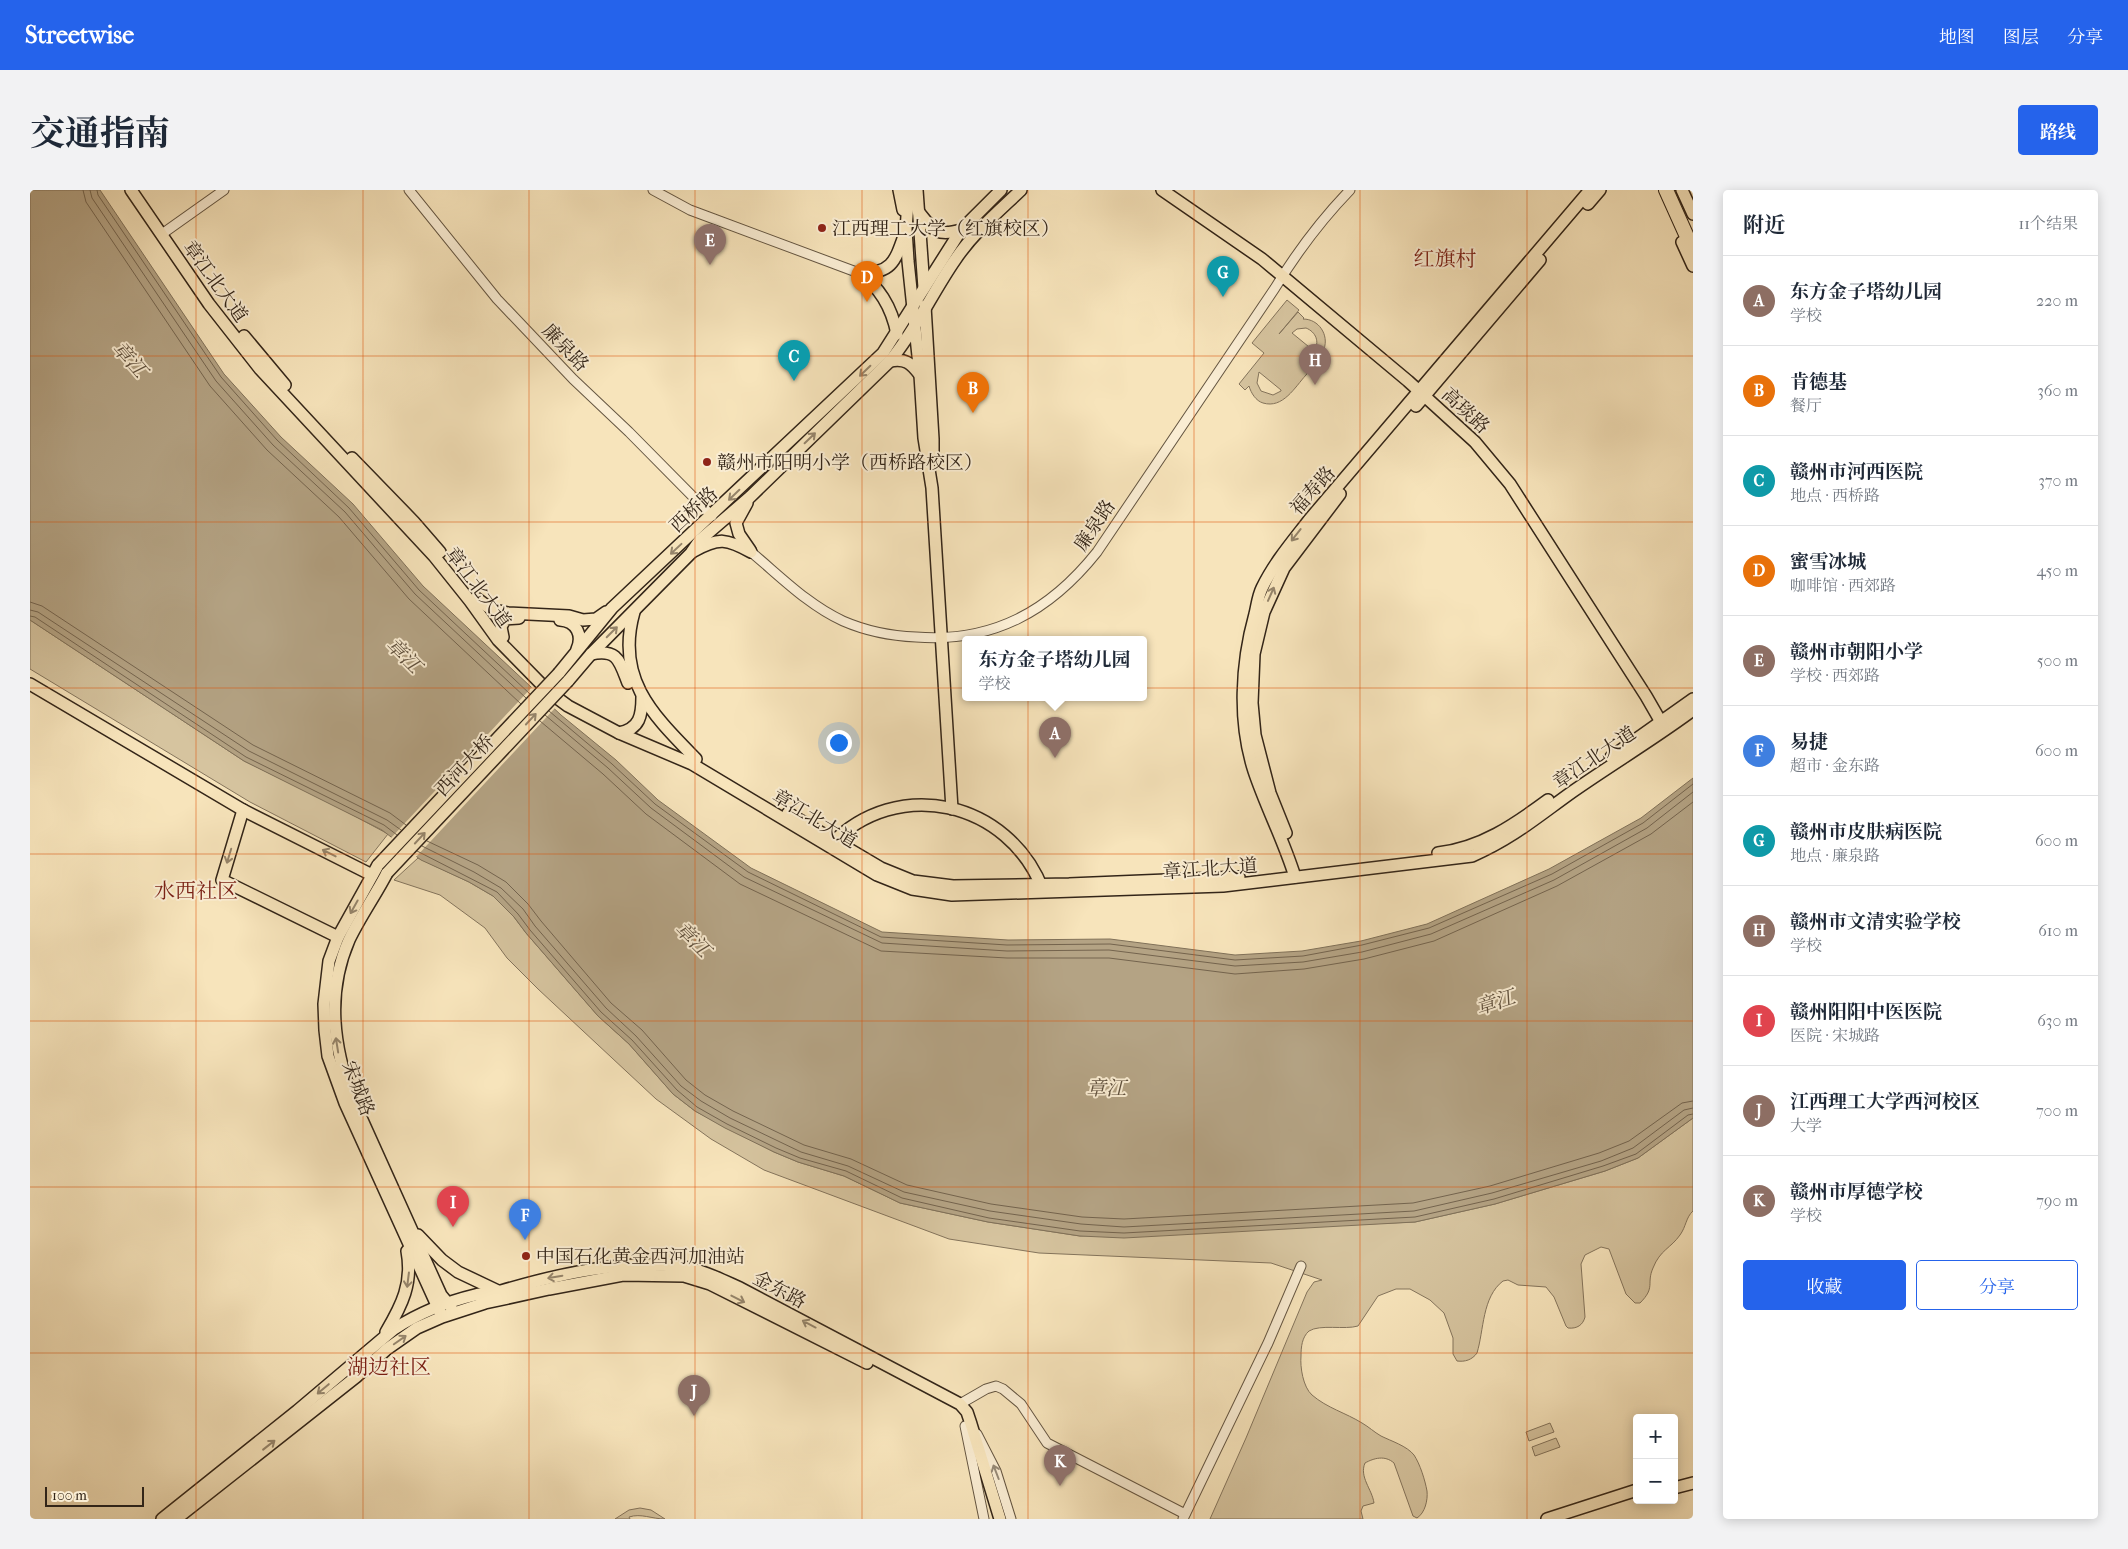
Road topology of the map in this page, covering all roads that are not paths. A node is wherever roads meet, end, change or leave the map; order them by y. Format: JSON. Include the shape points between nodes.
{"nodes":[{"id":1,"x":131,"y":190,"type":"edge"},
{"id":2,"x":141,"y":190,"type":"edge"},
{"id":3,"x":224,"y":190,"type":"edge"},
{"id":4,"x":409,"y":190,"type":"edge"},
{"id":5,"x":653,"y":190,"type":"edge"},
{"id":6,"x":899,"y":190,"type":"edge"},
{"id":7,"x":909,"y":190,"type":"edge"},
{"id":8,"x":917,"y":190,"type":"edge"},
{"id":9,"x":924,"y":190,"type":"edge"},
{"id":10,"x":1001,"y":190,"type":"edge"},
{"id":11,"x":1021,"y":190,"type":"edge"},
{"id":12,"x":1162,"y":190,"type":"edge"},
{"id":13,"x":1174,"y":190,"type":"edge"},
{"id":14,"x":1350,"y":190,"type":"edge"},
{"id":15,"x":1590,"y":190,"type":"edge"},
{"id":16,"x":1600,"y":190,"type":"edge"},
{"id":17,"x":1660,"y":190,"type":"edge"},
{"id":18,"x":1666,"y":190,"type":"edge"},
{"id":19,"x":1674,"y":190,"type":"edge"},
{"id":20,"x":1682,"y":190,"type":"edge"},
{"id":21,"x":918,"y":211,"type":"junction"},
{"id":22,"x":1693,"y":214,"type":"edge"},
{"id":23,"x":906,"y":229,"type":"junction"},
{"id":24,"x":961,"y":230,"type":"junction"},
{"id":25,"x":1693,"y":231,"type":"edge"},
{"id":26,"x":165,"y":232,"type":"junction"},
{"id":27,"x":1693,"y":250,"type":"edge"},
{"id":28,"x":1693,"y":266,"type":"edge"},
{"id":29,"x":1284,"y":272,"type":"junction"},
{"id":30,"x":859,"y":273,"type":"junction"},
{"id":31,"x":924,"y":289,"type":"junction"},
{"id":32,"x":925,"y":307,"type":"junction"},
{"id":33,"x":913,"y":308,"type":"junction"},
{"id":34,"x":914,"y":326,"type":"junction"},
{"id":35,"x":897,"y":334,"type":"junction"},
{"id":36,"x":890,"y":360,"type":"junction"},
{"id":37,"x":920,"y":375,"type":"junction"},
{"id":38,"x":1424,"y":391,"type":"junction"},
{"id":39,"x":932,"y":488,"type":"junction"},
{"id":40,"x":750,"y":497,"type":"junction"},
{"id":41,"x":712,"y":516,"type":"junction"},
{"id":42,"x":751,"y":552,"type":"junction"},
{"id":43,"x":691,"y":553,"type":"junction"},
{"id":44,"x":476,"y":598,"type":"junction"},
{"id":45,"x":612,"y":608,"type":"junction"},
{"id":46,"x":635,"y":609,"type":"junction"},
{"id":47,"x":503,"y":637,"type":"junction"},
{"id":48,"x":940,"y":639,"type":"junction"},
{"id":49,"x":576,"y":652,"type":"junction"},
{"id":50,"x":591,"y":654,"type":"junction"},
{"id":51,"x":563,"y":677,"type":"junction"},
{"id":52,"x":30,"y":684,"type":"edge"},
{"id":53,"x":1693,"y":699,"type":"edge"},
{"id":54,"x":640,"y":703,"type":"junction"},
{"id":55,"x":1693,"y":710,"type":"edge"},
{"id":56,"x":1666,"y":725,"type":"junction"},
{"id":57,"x":624,"y":730,"type":"junction"},
{"id":58,"x":681,"y":753,"type":"junction"},
{"id":59,"x":694,"y":762,"type":"junction"},
{"id":60,"x":952,"y":809,"type":"junction"},
{"id":61,"x":243,"y":810,"type":"junction"},
{"id":62,"x":832,"y":844,"type":"junction"},
{"id":63,"x":379,"y":871,"type":"junction"},
{"id":64,"x":1298,"y":874,"type":"junction"},
{"id":65,"x":1042,"y":889,"type":"junction"},
{"id":66,"x":338,"y":937,"type":"junction"},
{"id":67,"x":407,"y":1232,"type":"junction"},
{"id":68,"x":1301,"y":1266,"type":"dead end"},
{"id":69,"x":499,"y":1291,"type":"junction"},
{"id":70,"x":445,"y":1310,"type":"junction"},
{"id":71,"x":383,"y":1339,"type":"junction"},
{"id":72,"x":960,"y":1404,"type":"junction"},
{"id":73,"x":968,"y":1425,"type":"junction"},
{"id":74,"x":1693,"y":1475,"type":"edge"},
{"id":75,"x":1678,"y":1479,"type":"edge"},
{"id":76,"x":1693,"y":1483,"type":"edge"},
{"id":77,"x":1678,"y":1487,"type":"edge"},
{"id":78,"x":1633,"y":1491,"type":"edge"},
{"id":79,"x":1633,"y":1499,"type":"edge"},
{"id":80,"x":1184,"y":1516,"type":"edge"},
{"id":81,"x":162,"y":1519,"type":"edge"},
{"id":82,"x":176,"y":1519,"type":"edge"},
{"id":83,"x":984,"y":1519,"type":"edge"},
{"id":84,"x":994,"y":1519,"type":"edge"},
{"id":85,"x":1000,"y":1519,"type":"edge"},
{"id":86,"x":1011,"y":1519,"type":"edge"},
{"id":87,"x":1547,"y":1519,"type":"edge"},
{"id":88,"x":1568,"y":1519,"type":"edge"}],
"edges":[{"from":1,"to":26,"type":"main road","name":"章江北大道"},
{"from":2,"to":26,"type":"main road","name":"章江北大道"},
{"from":3,"to":26,"type":"street"},
{"from":4,"to":41,"type":"street","name":"廉泉路","via":[[498,299]]},
{"from":5,"to":30,"type":"street","via":[[690,210]]},
{"from":6,"to":23,"type":"main road"},
{"from":7,"to":23,"type":"main road"},
{"from":8,"to":21,"type":"main road"},
{"from":9,"to":21,"type":"main road"},
{"from":10,"to":24,"type":"main road","name":"西桥路"},
{"from":11,"to":32,"type":"main road","name":"西桥路","via":[[967,244]]},
{"from":12,"to":29,"type":"main road","name":"高琰路"},
{"from":13,"to":29,"type":"main road","name":"高琰路"},
{"from":14,"to":29,"type":"street","name":"廉泉路","via":[[1316,228]]},
{"from":15,"to":38,"type":"main road","name":"福寿路"},
{"from":16,"to":38,"type":"main road","name":"福寿路"},
{"from":17,"to":28,"type":"main road"},
{"from":18,"to":27,"type":"highway"},
{"from":19,"to":25,"type":"highway"},
{"from":20,"to":22,"type":"main road"},
{"from":21,"to":24,"type":"main road","via":[[936,231],[948,234]]},
{"from":21,"to":31,"type":"main road"},
{"from":23,"to":30,"type":"main road","via":[[895,261],[878,272]]},
{"from":23,"to":33,"type":"main road"},
{"from":24,"to":31,"type":"main road","name":"西桥路"},
{"from":26,"to":44,"type":"main road","name":"章江北大道","via":[[266,364],[414,522]]},
{"from":26,"to":57,"type":"main road","name":"章江北大道","via":[[209,304],[260,369],[434,556],[509,653],[568,706]]},
{"from":29,"to":38,"type":"main road","name":"高琰路"},
{"from":29,"to":48,"type":"street","name":"廉泉路","via":[[1097,552],[1078,575],[1057,595],[1013,622],[983,633]]},
{"from":30,"to":35,"type":"main road","via":[[876,286],[891,313]]},
{"from":31,"to":32,"type":"main road"},
{"from":31,"to":33,"type":"main road","name":"西桥路"},
{"from":32,"to":34,"type":"main road","name":"西桥路"},
{"from":32,"to":39,"type":"main road","via":[[933,439]]},
{"from":33,"to":34,"type":"main road"},
{"from":33,"to":35,"type":"main road","name":"西桥路"},
{"from":34,"to":36,"type":"main road","name":"西桥路"},
{"from":34,"to":37,"type":"main road"},
{"from":35,"to":41,"type":"main road","name":"西桥路","one_way":true,"via":[[884,353]]},
{"from":36,"to":37,"type":"main road","via":[[909,362]]},
{"from":40,"to":36,"type":"main road","name":"西桥路","one_way":true},
{"from":37,"to":39,"type":"main road","via":[[924,438]]},
{"from":38,"to":56,"type":"main road","name":"高琰路","via":[[1479,437],[1516,481],[1652,694]]},
{"from":38,"to":64,"type":"main road","name":"福寿路","via":[[1278,559],[1261,590],[1249,633],[1244,677],[1246,738],[1254,770]]},
{"from":39,"to":48,"type":"main road"},
{"from":40,"to":42,"type":"main road","via":[[736,523]]},
{"from":40,"to":43,"type":"main road","name":"西桥路","via":[[700,540]]},
{"from":41,"to":45,"type":"main road","name":"西桥路","one_way":true},
{"from":42,"to":43,"type":"main road","via":[[722,540]]},
{"from":42,"to":48,"type":"street","name":"廉泉路","via":[[795,591],[842,621],[887,635]]},
{"from":43,"to":46,"type":"main road","name":"西桥路"},
{"from":44,"to":45,"type":"main road","via":[[498,611],[583,620],[596,618]]},
{"from":44,"to":47,"type":"main road","name":"章江北大道"},
{"from":45,"to":49,"type":"main road","name":"西桥路"},
{"from":50,"to":46,"type":"main road","name":"西桥路","one_way":true},
{"from":46,"to":54,"type":"main road","via":[[628,652]]},
{"from":47,"to":49,"type":"main road","via":[[505,619],[564,620],[572,624],[580,636]]},
{"from":47,"to":57,"type":"main road","name":"章江北大道","via":[[554,687]]},
{"from":48,"to":60,"type":"main road"},
{"from":49,"to":51,"type":"main road","name":"西桥路"},
{"from":50,"to":51,"type":"main road","name":"西桥路"},
{"from":50,"to":54,"type":"main road","via":[[608,652],[617,658]]},
{"from":51,"to":63,"type":"main road","name":"西河大桥","bridge":true},
{"from":52,"to":61,"type":"main road"},
{"from":53,"to":56,"type":"main road","name":"章江北大道"},
{"from":54,"to":57,"type":"main road","via":[[635,719]]},
{"from":54,"to":58,"type":"main road"},
{"from":54,"to":59,"type":"main road"},
{"from":55,"to":56,"type":"main road","name":"章江北大道"},
{"from":56,"to":64,"type":"main road","name":"章江北大道","via":[[1491,839],[1446,852]]},
{"from":57,"to":58,"type":"main road","name":"章江北大道"},
{"from":57,"to":59,"type":"main road","name":"章江北大道"},
{"from":58,"to":59,"type":"main road","name":"章江北大道"},
{"from":59,"to":62,"type":"main road","name":"章江北大道"},
{"from":60,"to":62,"type":"main road","via":[[925,805],[892,809],[861,821]]},
{"from":60,"to":65,"type":"main road","via":[[976,817],[1003,834],[1025,857]]},
{"from":63,"to":61,"type":"main road","one_way":true},
{"from":61,"to":66,"type":"main road","one_way":true,"via":[[222,880]]},
{"from":62,"to":65,"type":"main road","name":"章江北大道","via":[[877,875],[912,889],[952,895]]},
{"from":63,"to":66,"type":"main road","name":"宋城路","one_way":true},
{"from":67,"to":63,"type":"main road","name":"宋城路","one_way":true,"via":[[350,1092],[334,1029],[338,970]]},
{"from":64,"to":65,"type":"main road","name":"章江北大道"},
{"from":66,"to":67,"type":"main road","name":"宋城路","via":[[328,970],[324,1004],[328,1056],[345,1103]]},
{"from":67,"to":69,"type":"main road","via":[[422,1238],[449,1267],[466,1278]]},
{"from":67,"to":70,"type":"main road","name":"宋城路","via":[[442,1295]]},
{"from":67,"to":71,"type":"main road","one_way":true,"via":[[408,1286]]},
{"from":68,"to":80,"type":"street","via":[[1268,1344]]},
{"from":69,"to":70,"type":"main road","name":"金东路"},
{"from":72,"to":69,"type":"main road","name":"金东路","one_way":true,"via":[[740,1288],[683,1267],[601,1268]]},
{"from":70,"to":71,"type":"main road","via":[[411,1318]]},
{"from":70,"to":73,"type":"main road","name":"金东路","one_way":true,"via":[[623,1275],[684,1276],[710,1284],[943,1401]]},
{"from":82,"to":70,"type":"main road","one_way":true,"via":[[387,1349]]},
{"from":71,"to":81,"type":"main road","one_way":true},
{"from":72,"to":73,"type":"main road","name":"金东路","via":[[967,1412]]},
{"from":72,"to":80,"type":"street","via":[[986,1389],[996,1386],[1003,1389],[1021,1404],[1047,1443]]},
{"from":73,"to":83,"type":"street"},
{"from":73,"to":84,"type":"main road","name":"金东路"},
{"from":73,"to":85,"type":"main road","name":"金东路"},
{"from":86,"to":73,"type":"street","one_way":true,"via":[[996,1471]]},
{"from":74,"to":75,"type":"main road"},
{"from":76,"to":77,"type":"main road"},
{"from":78,"to":87,"type":"main road"},
{"from":79,"to":88,"type":"main road"}]}
